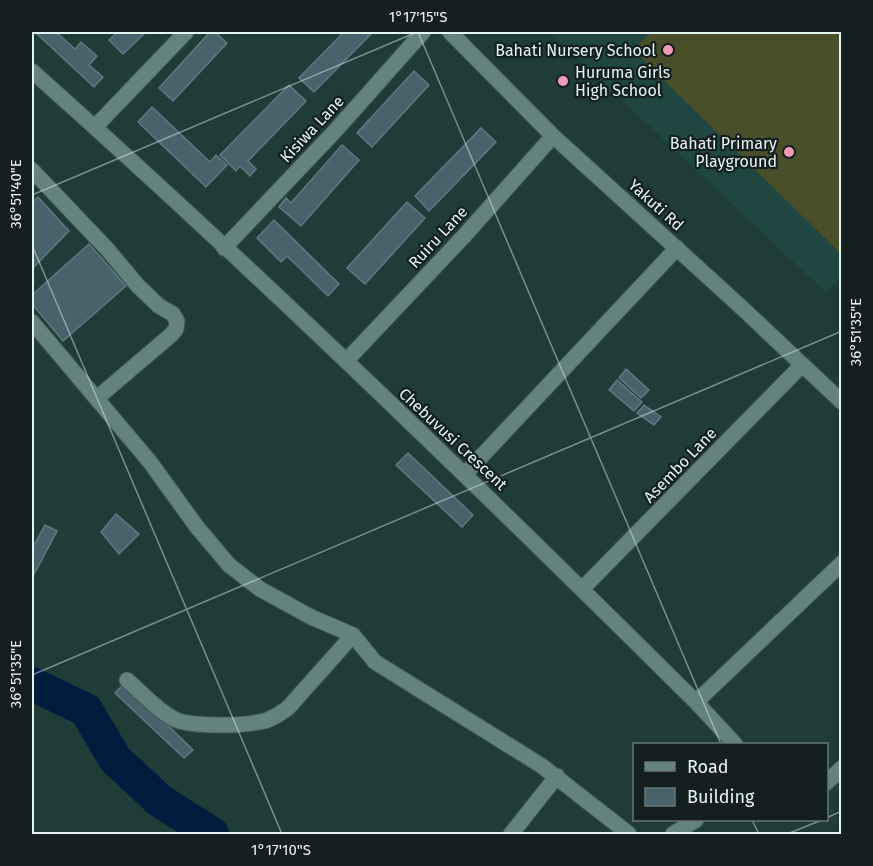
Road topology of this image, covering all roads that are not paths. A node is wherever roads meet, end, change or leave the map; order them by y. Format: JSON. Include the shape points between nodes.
{"nodes":[{"id":1,"x":186,"y":32,"type":"edge"},
{"id":2,"x":423,"y":32,"type":"edge"},
{"id":3,"x":450,"y":32,"type":"edge"},
{"id":4,"x":32,"y":71,"type":"edge"},
{"id":5,"x":95,"y":127,"type":"junction"},
{"id":6,"x":553,"y":136,"type":"junction"},
{"id":7,"x":32,"y":170,"type":"edge"},
{"id":8,"x":224,"y":248,"type":"junction"},
{"id":9,"x":677,"y":248,"type":"junction"},
{"id":10,"x":32,"y":322,"type":"edge"},
{"id":11,"x":346,"y":361,"type":"junction"},
{"id":12,"x":802,"y":365,"type":"junction"},
{"id":13,"x":97,"y":398,"type":"junction"},
{"id":14,"x":842,"y":402,"type":"edge"},
{"id":15,"x":465,"y":474,"type":"junction"},
{"id":16,"x":842,"y":563,"type":"edge"},
{"id":17,"x":582,"y":589,"type":"junction"},
{"id":18,"x":353,"y":635,"type":"junction"},
{"id":19,"x":127,"y":680,"type":"dead end"},
{"id":20,"x":696,"y":702,"type":"junction"},
{"id":21,"x":734,"y":743,"type":"edge"},
{"id":22,"x":842,"y":768,"type":"edge"},
{"id":23,"x":556,"y":776,"type":"junction"},
{"id":24,"x":828,"y":781,"type":"edge"},
{"id":25,"x":693,"y":821,"type":"edge"},
{"id":26,"x":511,"y":834,"type":"edge"},
{"id":27,"x":629,"y":834,"type":"edge"},
{"id":28,"x":673,"y":834,"type":"edge"}],
"edges":[{"from":1,"to":5,"type":"street"},
{"from":2,"to":8,"type":"street","name":"Kisiwa Lane"},
{"from":3,"to":6,"type":"street","name":"Yakuti Rd"},
{"from":4,"to":5,"type":"street","name":"Chebuvusi Crescent"},
{"from":5,"to":8,"type":"street","name":"Chebuvusi Crescent"},
{"from":6,"to":9,"type":"street","name":"Yakuti Rd"},
{"from":6,"to":11,"type":"street","name":"Ruiru Lane"},
{"from":7,"to":13,"type":"street","via":[[138,286],[177,321],[171,335]]},
{"from":8,"to":11,"type":"street","name":"Chebuvusi Crescent"},
{"from":9,"to":12,"type":"street","name":"Yakuti Rd"},
{"from":9,"to":15,"type":"street"},
{"from":10,"to":13,"type":"street"},
{"from":11,"to":15,"type":"street","name":"Chebuvusi Crescent"},
{"from":12,"to":14,"type":"street","name":"Yakuti Rd"},
{"from":12,"to":17,"type":"street","name":"Asembo Lane"},
{"from":13,"to":18,"type":"street","via":[[229,566],[260,589]]},
{"from":15,"to":17,"type":"street","name":"Chebuvusi Crescent"},
{"from":16,"to":20,"type":"street"},
{"from":17,"to":20,"type":"street","name":"Chebuvusi Crescent"},
{"from":18,"to":19,"type":"street","via":[[288,708],[259,723],[190,724],[177,720]]},
{"from":18,"to":23,"type":"street","via":[[375,662]]},
{"from":20,"to":21,"type":"street","name":"Chebuvusi Crescent"},
{"from":22,"to":24,"type":"street"},
{"from":23,"to":26,"type":"street"},
{"from":23,"to":27,"type":"street"},
{"from":25,"to":28,"type":"street"}]}
